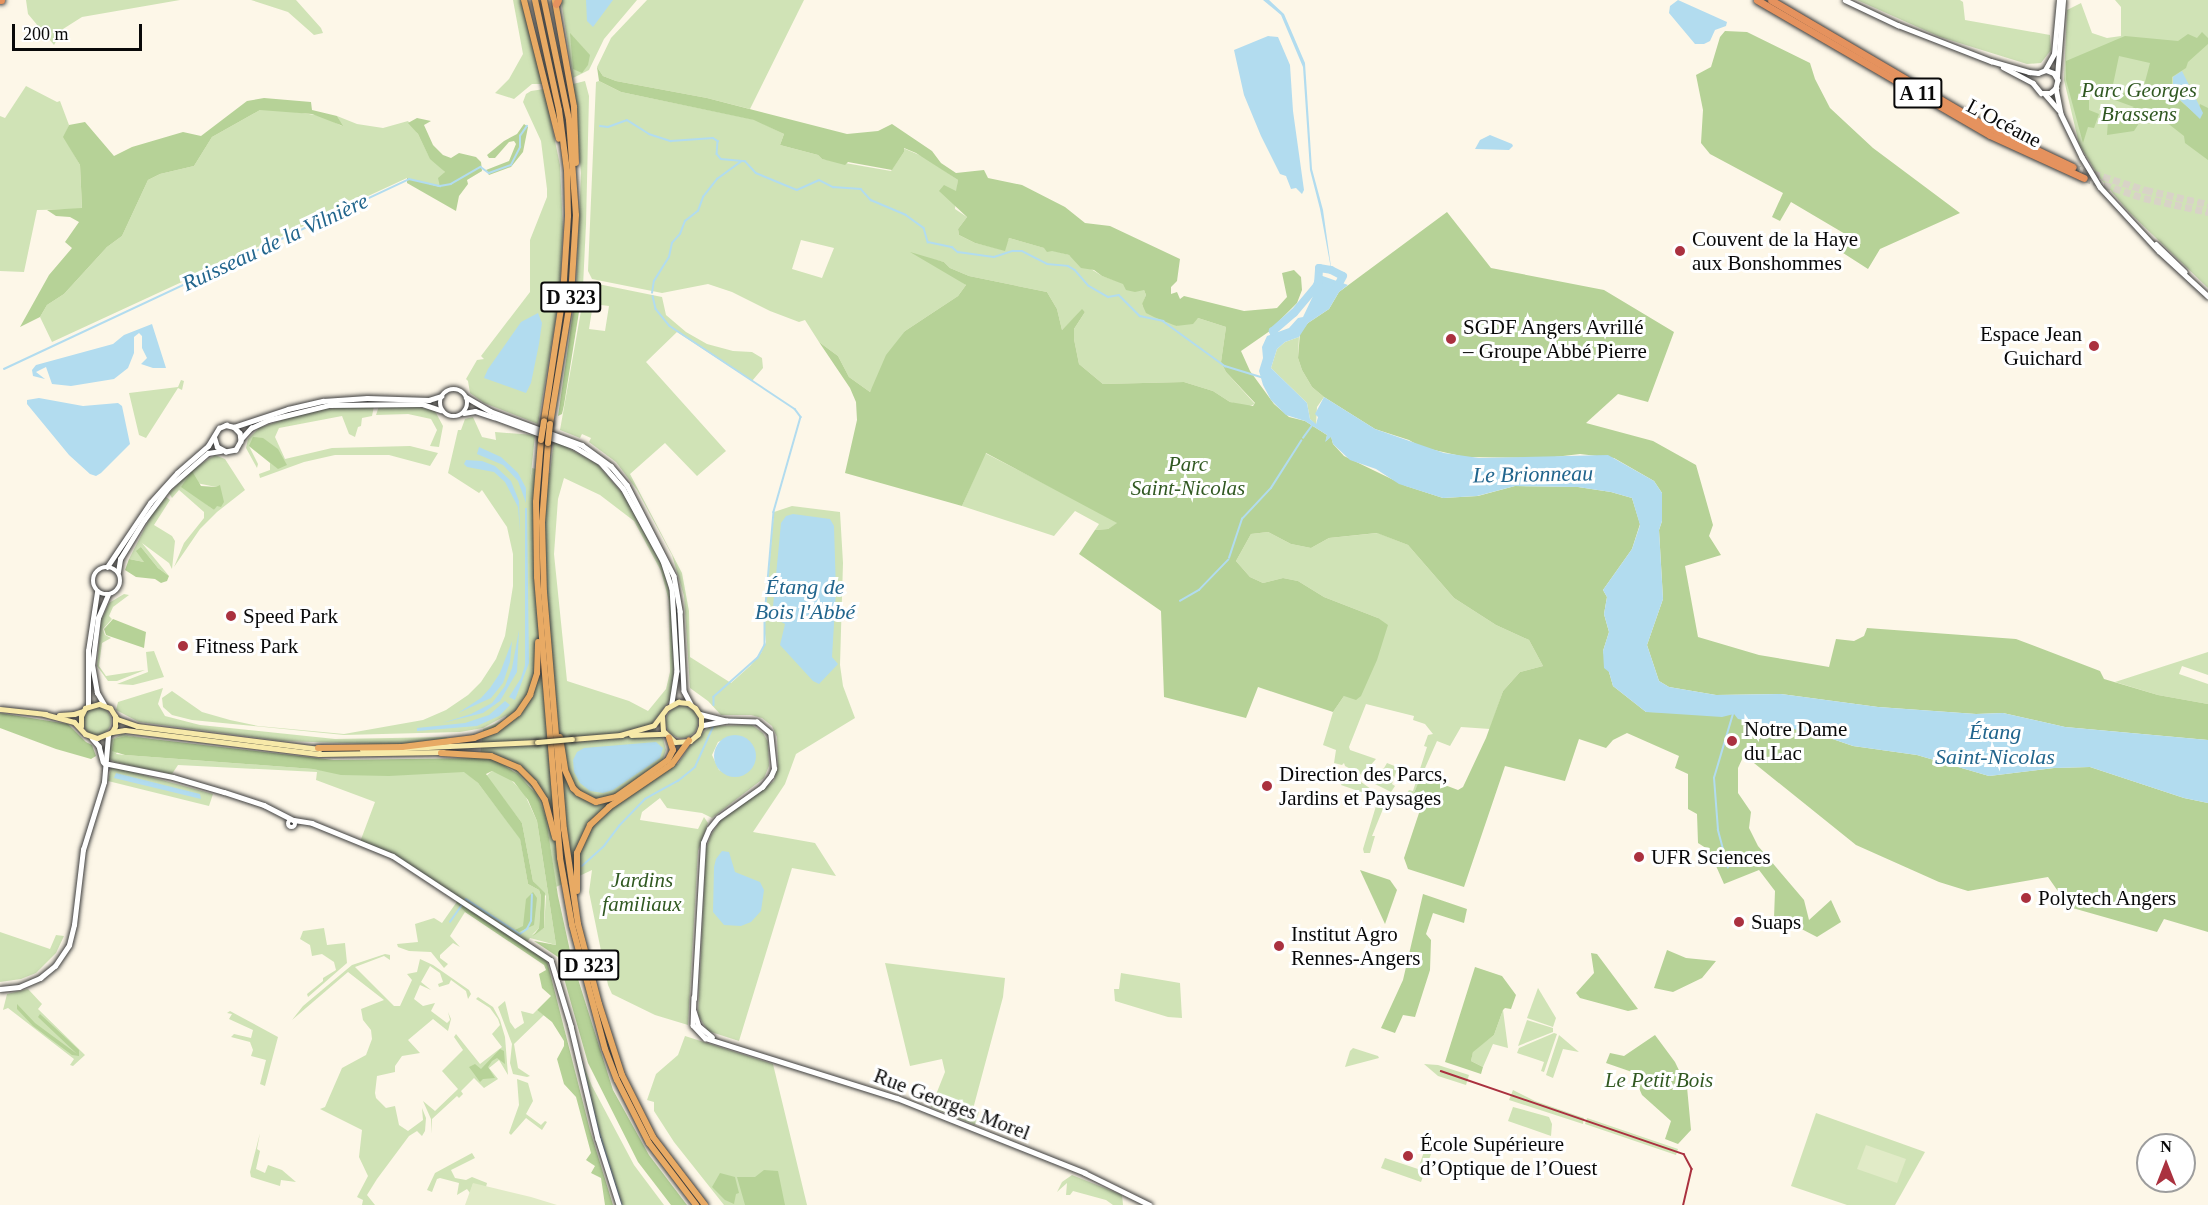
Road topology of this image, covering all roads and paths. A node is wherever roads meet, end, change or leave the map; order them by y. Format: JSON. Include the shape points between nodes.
{"nodes":[{"id":1,"x":524,"y":0,"type":"edge"},
{"id":2,"x":536,"y":0,"type":"edge"},
{"id":3,"x":544,"y":0,"type":"edge"},
{"id":4,"x":1757,"y":0,"type":"edge"},
{"id":5,"x":1771,"y":0,"type":"edge"},
{"id":6,"x":1845,"y":0,"type":"edge"},
{"id":7,"x":2061,"y":0,"type":"edge"},
{"id":8,"x":556,"y":1,"type":"edge"},
{"id":9,"x":1992,"y":61,"type":"junction"},
{"id":10,"x":2045,"y":70,"type":"junction"},
{"id":11,"x":2038,"y":73,"type":"junction"},
{"id":12,"x":566,"y":77,"type":"junction"},
{"id":13,"x":2057,"y":77,"type":"junction"},
{"id":14,"x":550,"y":80,"type":"junction"},
{"id":15,"x":2035,"y":85,"type":"junction"},
{"id":16,"x":2056,"y":88,"type":"junction"},
{"id":17,"x":2045,"y":94,"type":"junction"},
{"id":18,"x":2061,"y":114,"type":"junction"},
{"id":19,"x":2073,"y":167,"type":"tunnel mouth"},
{"id":20,"x":2084,"y":178,"type":"tunnel mouth"},
{"id":21,"x":2208,"y":296,"type":"edge"},
{"id":22,"x":441,"y":396,"type":"junction"},
{"id":23,"x":466,"y":397,"type":"junction"},
{"id":24,"x":441,"y":410,"type":"junction"},
{"id":25,"x":464,"y":413,"type":"junction"},
{"id":26,"x":547,"y":423,"type":"junction"},
{"id":27,"x":234,"y":427,"type":"junction"},
{"id":28,"x":214,"y":437,"type":"junction"},
{"id":29,"x":241,"y":439,"type":"junction"},
{"id":30,"x":544,"y":442,"type":"junction"},
{"id":31,"x":221,"y":451,"type":"junction"},
{"id":32,"x":107,"y":567,"type":"junction"},
{"id":33,"x":118,"y":572,"type":"junction"},
{"id":34,"x":97,"y":592,"type":"junction"},
{"id":35,"x":108,"y":596,"type":"junction"},
{"id":36,"x":538,"y":602,"type":"junction"},
{"id":37,"x":553,"y":699,"type":"junction"},
{"id":38,"x":672,"y":704,"type":"junction"},
{"id":39,"x":691,"y":704,"type":"junction"},
{"id":40,"x":104,"y":705,"type":"junction"},
{"id":41,"x":0,"y":709,"type":"edge"},
{"id":42,"x":86,"y":709,"type":"junction"},
{"id":43,"x":44,"y":714,"type":"junction"},
{"id":44,"x":700,"y":714,"type":"junction"},
{"id":45,"x":114,"y":716,"type":"junction"},
{"id":46,"x":662,"y":716,"type":"junction"},
{"id":47,"x":727,"y":721,"type":"junction"},
{"id":48,"x":81,"y":726,"type":"junction"},
{"id":49,"x":701,"y":726,"type":"junction"},
{"id":50,"x":110,"y":734,"type":"junction"},
{"id":51,"x":620,"y":735,"type":"junction"},
{"id":52,"x":667,"y":736,"type":"junction"},
{"id":53,"x":92,"y":738,"type":"junction"},
{"id":54,"x":689,"y":741,"type":"junction"},
{"id":55,"x":486,"y":746,"type":"junction"},
{"id":56,"x":318,"y":748,"type":"junction"},
{"id":57,"x":441,"y":753,"type":"junction"},
{"id":58,"x":104,"y":763,"type":"junction"},
{"id":59,"x":281,"y":814,"type":"junction"},
{"id":60,"x":294,"y":822,"type":"junction"},
{"id":61,"x":560,"y":858,"type":"junction"},
{"id":62,"x":576,"y":910,"type":"junction"},
{"id":63,"x":0,"y":989,"type":"edge"},
{"id":64,"x":619,"y":1205,"type":"edge"},
{"id":65,"x":696,"y":1205,"type":"edge"},
{"id":66,"x":705,"y":1205,"type":"edge"},
{"id":67,"x":1150,"y":1205,"type":"edge"}],
"edges":[{"from":1,"to":14,"type":"highway"},
{"from":2,"to":14,"type":"highway"},
{"from":3,"to":12,"type":"highway"},
{"from":4,"to":20,"type":"highway","name":"L’Océane","number":"A 11","via":[[1990,135]]},
{"from":5,"to":19,"type":"highway","name":"L’Océane","number":"A 11","via":[[1992,129]]},
{"from":6,"to":9,"type":"street"},
{"from":7,"to":10,"type":"street","via":[[2054,54]]},
{"from":7,"to":13,"type":"street"},
{"from":8,"to":12,"type":"highway"},
{"from":9,"to":11,"type":"street"},
{"from":9,"to":15,"type":"street"},
{"from":10,"to":11,"type":"street"},
{"from":10,"to":13,"type":"street"},
{"from":11,"to":15,"type":"street"},
{"from":12,"to":26,"type":"highway","number":"D 323","via":[[578,156],[576,262]]},
{"from":13,"to":16,"type":"street"},
{"from":14,"to":26,"type":"highway","number":"D 323","via":[[567,171],[568,216]]},
{"from":15,"to":17,"type":"street"},
{"from":16,"to":17,"type":"street"},
{"from":16,"to":18,"type":"street"},
{"from":17,"to":18,"type":"street"},
{"from":18,"to":21,"type":"street","via":[[2103,191]]},
{"from":22,"to":23,"type":"street","via":[[453,389]]},
{"from":22,"to":24,"type":"street"},
{"from":22,"to":27,"type":"street","via":[[429,400],[323,401]]},
{"from":23,"to":25,"type":"street","via":[[468,407]]},
{"from":23,"to":39,"type":"street","via":[[490,411],[582,445],[622,478],[674,576],[684,691]]},
{"from":24,"to":25,"type":"street","via":[[452,418]]},
{"from":24,"to":29,"type":"street","via":[[422,404],[329,405],[261,423]]},
{"from":25,"to":38,"type":"street","via":[[483,414],[568,443],[601,463],[623,488],[663,561],[672,588],[677,671]]},
{"from":26,"to":30,"type":"highway","number":"D 323","bridge":true},
{"from":27,"to":28,"type":"street","via":[[222,426]]},
{"from":27,"to":29,"type":"street"},
{"from":28,"to":31,"type":"street"},
{"from":28,"to":32,"type":"street","via":[[158,494]]},
{"from":29,"to":31,"type":"street","via":[[235,450]]},
{"from":30,"to":36,"type":"highway","number":"D 323","via":[[536,524]]},
{"from":30,"to":37,"type":"highway","number":"D 323","via":[[543,555]]},
{"from":31,"to":33,"type":"street","via":[[208,453],[168,488],[120,559]]},
{"from":32,"to":33,"type":"street"},
{"from":32,"to":34,"type":"street","via":[[93,575]]},
{"from":33,"to":35,"type":"street","via":[[120,587]]},
{"from":34,"to":35,"type":"street"},
{"from":34,"to":42,"type":"street","via":[[88,651]]},
{"from":35,"to":40,"type":"street","via":[[98,618],[92,666],[97,693]]},
{"from":36,"to":56,"type":"highway","via":[[536,680],[522,708],[506,724],[486,735],[451,741],[402,747]]},
{"from":36,"to":61,"type":"highway","number":"D 323"},
{"from":37,"to":52,"type":"highway","via":[[568,778],[578,794],[596,802],[616,797],[668,760],[673,750]]},
{"from":37,"to":62,"type":"highway","number":"D 323","via":[[564,829]]},
{"from":38,"to":39,"type":"main road"},
{"from":38,"to":46,"type":"main road"},
{"from":39,"to":44,"type":"main road"},
{"from":40,"to":42,"type":"main road"},
{"from":40,"to":45,"type":"main road"},
{"from":41,"to":43,"type":"main road"},
{"from":42,"to":43,"type":"main road","via":[[74,714]]},
{"from":42,"to":48,"type":"main road"},
{"from":43,"to":48,"type":"main road"},
{"from":44,"to":47,"type":"street"},
{"from":44,"to":49,"type":"main road"},
{"from":45,"to":50,"type":"main road","via":[[115,726]]},
{"from":45,"to":56,"type":"main road","via":[[146,728]]},
{"from":46,"to":51,"type":"main road","via":[[649,728]]},
{"from":46,"to":52,"type":"main road"},
{"from":47,"to":49,"type":"street"},
{"from":47,"to":67,"type":"street","name":"Rue Georges Morel","via":[[749,720],[766,729],[773,741],[774,768],[762,787],[718,818],[703,843],[694,997],[696,1027],[738,1047],[934,1113],[1090,1176]]},
{"from":48,"to":53,"type":"main road"},
{"from":49,"to":54,"type":"main road"},
{"from":50,"to":53,"type":"main road"},
{"from":50,"to":57,"type":"main road","via":[[125,730],[319,754]]},
{"from":50,"to":58,"type":"street"},
{"from":51,"to":52,"type":"main road"},
{"from":51,"to":55,"type":"main road","bridge":true},
{"from":52,"to":54,"type":"main road","via":[[679,742]]},
{"from":53,"to":58,"type":"street"},
{"from":54,"to":62,"type":"highway","via":[[676,760],[602,812],[588,829],[576,861]]},
{"from":55,"to":56,"type":"main road"},
{"from":55,"to":57,"type":"main road"},
{"from":57,"to":61,"type":"highway","via":[[491,756],[511,763],[527,776],[548,807]]},
{"from":58,"to":59,"type":"street","via":[[214,789]]},
{"from":58,"to":63,"type":"street","via":[[104,782],[83,850],[74,925],[66,950],[40,978],[19,987]]},
{"from":59,"to":60,"type":"street"},
{"from":59,"to":60,"type":"street","via":[[291,828]]},
{"from":60,"to":64,"type":"street","via":[[304,821],[393,856],[551,960]]},
{"from":61,"to":65,"type":"highway","number":"D 323","via":[[572,925],[616,1080],[649,1143]]},
{"from":62,"to":66,"type":"highway","number":"D 323","via":[[621,1075],[653,1137]]}]}
